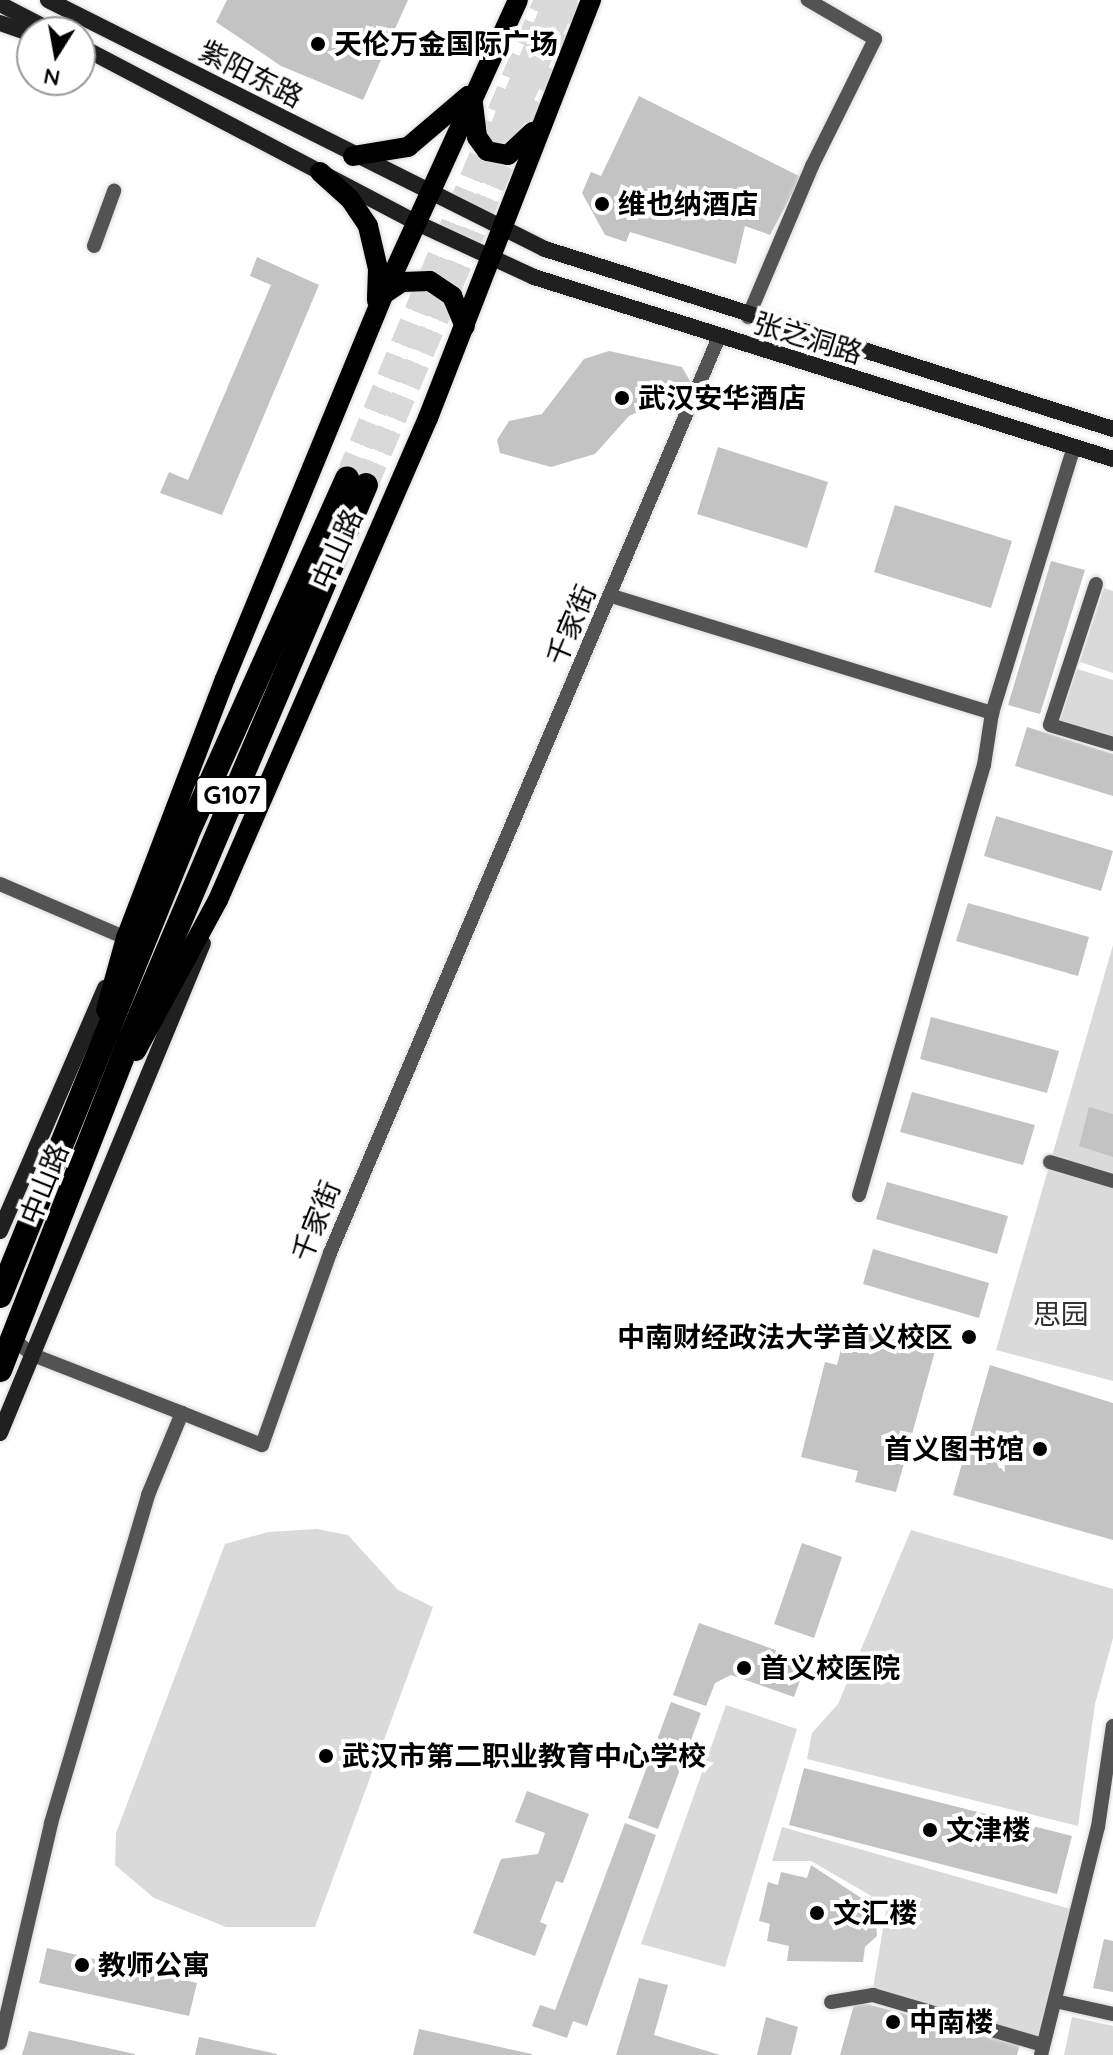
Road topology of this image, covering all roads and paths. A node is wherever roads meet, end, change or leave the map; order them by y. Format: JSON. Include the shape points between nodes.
{"nodes":[{"id":1,"x":48,"y":0,"type":"edge"},
{"id":2,"x":66,"y":0,"type":"edge"},
{"id":3,"x":518,"y":0,"type":"edge"},
{"id":4,"x":591,"y":0,"type":"edge"},
{"id":5,"x":808,"y":0,"type":"edge"},
{"id":6,"x":0,"y":4,"type":"edge"},
{"id":7,"x":23,"y":16,"type":"edge"},
{"id":8,"x":124,"y":39,"type":"junction"},
{"id":9,"x":96,"y":56,"type":"edge"},
{"id":10,"x":476,"y":92,"type":"junction"},
{"id":11,"x":543,"y":115,"type":"junction"},
{"id":12,"x":353,"y":156,"type":"junction"},
{"id":13,"x":320,"y":172,"type":"junction"},
{"id":14,"x":114,"y":191,"type":"dead end"},
{"id":15,"x":429,"y":196,"type":"junction"},
{"id":16,"x":417,"y":223,"type":"junction"},
{"id":17,"x":501,"y":231,"type":"junction"},
{"id":18,"x":94,"y":246,"type":"dead end"},
{"id":19,"x":491,"y":259,"type":"junction"},
{"id":20,"x":384,"y":294,"type":"junction"},
{"id":21,"x":375,"y":315,"type":"junction"},
{"id":22,"x":748,"y":317,"type":"junction"},
{"id":23,"x":465,"y":326,"type":"junction"},
{"id":24,"x":719,"y":337,"type":"junction"},
{"id":25,"x":1113,"y":429,"type":"edge"},
{"id":26,"x":1074,"y":447,"type":"junction"},
{"id":27,"x":1113,"y":459,"type":"edge"},
{"id":28,"x":1096,"y":584,"type":"dead end"},
{"id":29,"x":612,"y":596,"type":"junction"},
{"id":30,"x":992,"y":713,"type":"junction"},
{"id":31,"x":1113,"y":744,"type":"edge"},
{"id":32,"x":0,"y":884,"type":"edge"},
{"id":33,"x":218,"y":900,"type":"junction"},
{"id":34,"x":126,"y":938,"type":"junction"},
{"id":35,"x":83,"y":1099,"type":"junction"},
{"id":36,"x":107,"y":1109,"type":"junction"},
{"id":37,"x":1050,"y":1162,"type":"dead end"},
{"id":38,"x":1113,"y":1181,"type":"edge"},
{"id":39,"x":859,"y":1195,"type":"dead end"},
{"id":40,"x":1,"y":1225,"type":"edge"},
{"id":41,"x":0,"y":1296,"type":"edge"},
{"id":42,"x":13,"y":1339,"type":"junction"},
{"id":43,"x":33,"y":1355,"type":"junction"},
{"id":44,"x":0,"y":1370,"type":"edge"},
{"id":45,"x":182,"y":1413,"type":"junction"},
{"id":46,"x":0,"y":1433,"type":"edge"},
{"id":47,"x":1113,"y":1726,"type":"edge"},
{"id":48,"x":1106,"y":1820,"type":"edge"},
{"id":49,"x":1055,"y":2001,"type":"junction"},
{"id":50,"x":831,"y":2002,"type":"dead end"},
{"id":51,"x":1113,"y":2014,"type":"edge"},
{"id":52,"x":0,"y":2043,"type":"edge"},
{"id":53,"x":1042,"y":2050,"type":"edge"}],
"edges":[{"from":1,"to":8,"type":"main road","name":"紫阳东路"},
{"from":2,"to":8,"type":"main road"},
{"from":3,"to":10,"type":"main road","name":"中山路"},
{"from":4,"to":11,"type":"main road","name":"中山路"},
{"from":5,"to":22,"type":"street","via":[[875,39],[812,166]]},
{"from":6,"to":7,"type":"main road"},
{"from":8,"to":12,"type":"main road","name":"紫阳东路"},
{"from":9,"to":13,"type":"main road","name":"紫阳东路"},
{"from":10,"to":11,"type":"main road","via":[[477,137],[497,156],[518,151]]},
{"from":10,"to":12,"type":"main road","via":[[408,147]]},
{"from":10,"to":15,"type":"main road","name":"中山路"},
{"from":11,"to":17,"type":"main road","name":"中山路"},
{"from":12,"to":15,"type":"main road","name":"紫阳东路"},
{"from":13,"to":16,"type":"main road","name":"紫阳东路"},
{"from":13,"to":21,"type":"main road","via":[[350,199],[368,226],[378,269]]},
{"from":14,"to":18,"type":"street"},
{"from":15,"to":16,"type":"main road","name":"中山路"},
{"from":15,"to":17,"type":"main road","name":"张之洞路"},
{"from":16,"to":19,"type":"main road","name":"张之洞路"},
{"from":16,"to":20,"type":"main road","name":"中山路"},
{"from":17,"to":19,"type":"main road","name":"中山路"},
{"from":17,"to":22,"type":"main road","name":"张之洞路"},
{"from":19,"to":23,"type":"main road","name":"中山路"},
{"from":19,"to":24,"type":"main road","name":"张之洞路"},
{"from":20,"to":21,"type":"main road","name":"中山路"},
{"from":20,"to":23,"type":"main road","via":[[402,282],[430,281],[452,296]]},
{"from":21,"to":34,"type":"main road","name":"中山路"},
{"from":22,"to":25,"type":"main road","name":"张之洞路"},
{"from":23,"to":33,"type":"main road","name":"中山路"},
{"from":24,"to":26,"type":"main road","name":"张之洞路"},
{"from":24,"to":29,"type":"street","name":"千家街"},
{"from":26,"to":27,"type":"main road","name":"张之洞路"},
{"from":26,"to":30,"type":"street"},
{"from":28,"to":31,"type":"street","via":[[1050,725]]},
{"from":29,"to":30,"type":"street"},
{"from":29,"to":45,"type":"street","name":"千家街","via":[[330,1253],[262,1445]]},
{"from":30,"to":39,"type":"street","via":[[984,765]]},
{"from":32,"to":34,"type":"street"},
{"from":33,"to":36,"type":"main road","name":"中山路"},
{"from":33,"to":43,"type":"main road"},
{"from":34,"to":35,"type":"main road","name":"中山路"},
{"from":34,"to":40,"type":"main road"},
{"from":35,"to":36,"type":"highway","name":"中山路","number":"G107","via":[[186,837],[357,481],[130,1039]]},
{"from":35,"to":41,"type":"highway","name":"中山路","number":"G107"},
{"from":36,"to":42,"type":"highway","name":"中山路","number":"G107"},
{"from":37,"to":38,"type":"street"},
{"from":42,"to":43,"type":"street"},
{"from":42,"to":44,"type":"highway","name":"中山路","number":"G107"},
{"from":43,"to":45,"type":"street"},
{"from":43,"to":46,"type":"main road"},
{"from":45,"to":52,"type":"street","via":[[148,1495],[51,1823]]},
{"from":47,"to":48,"type":"street"},
{"from":48,"to":49,"type":"street"},
{"from":49,"to":51,"type":"street"},
{"from":49,"to":53,"type":"street"},
{"from":50,"to":53,"type":"street","via":[[873,1995]]}]}
